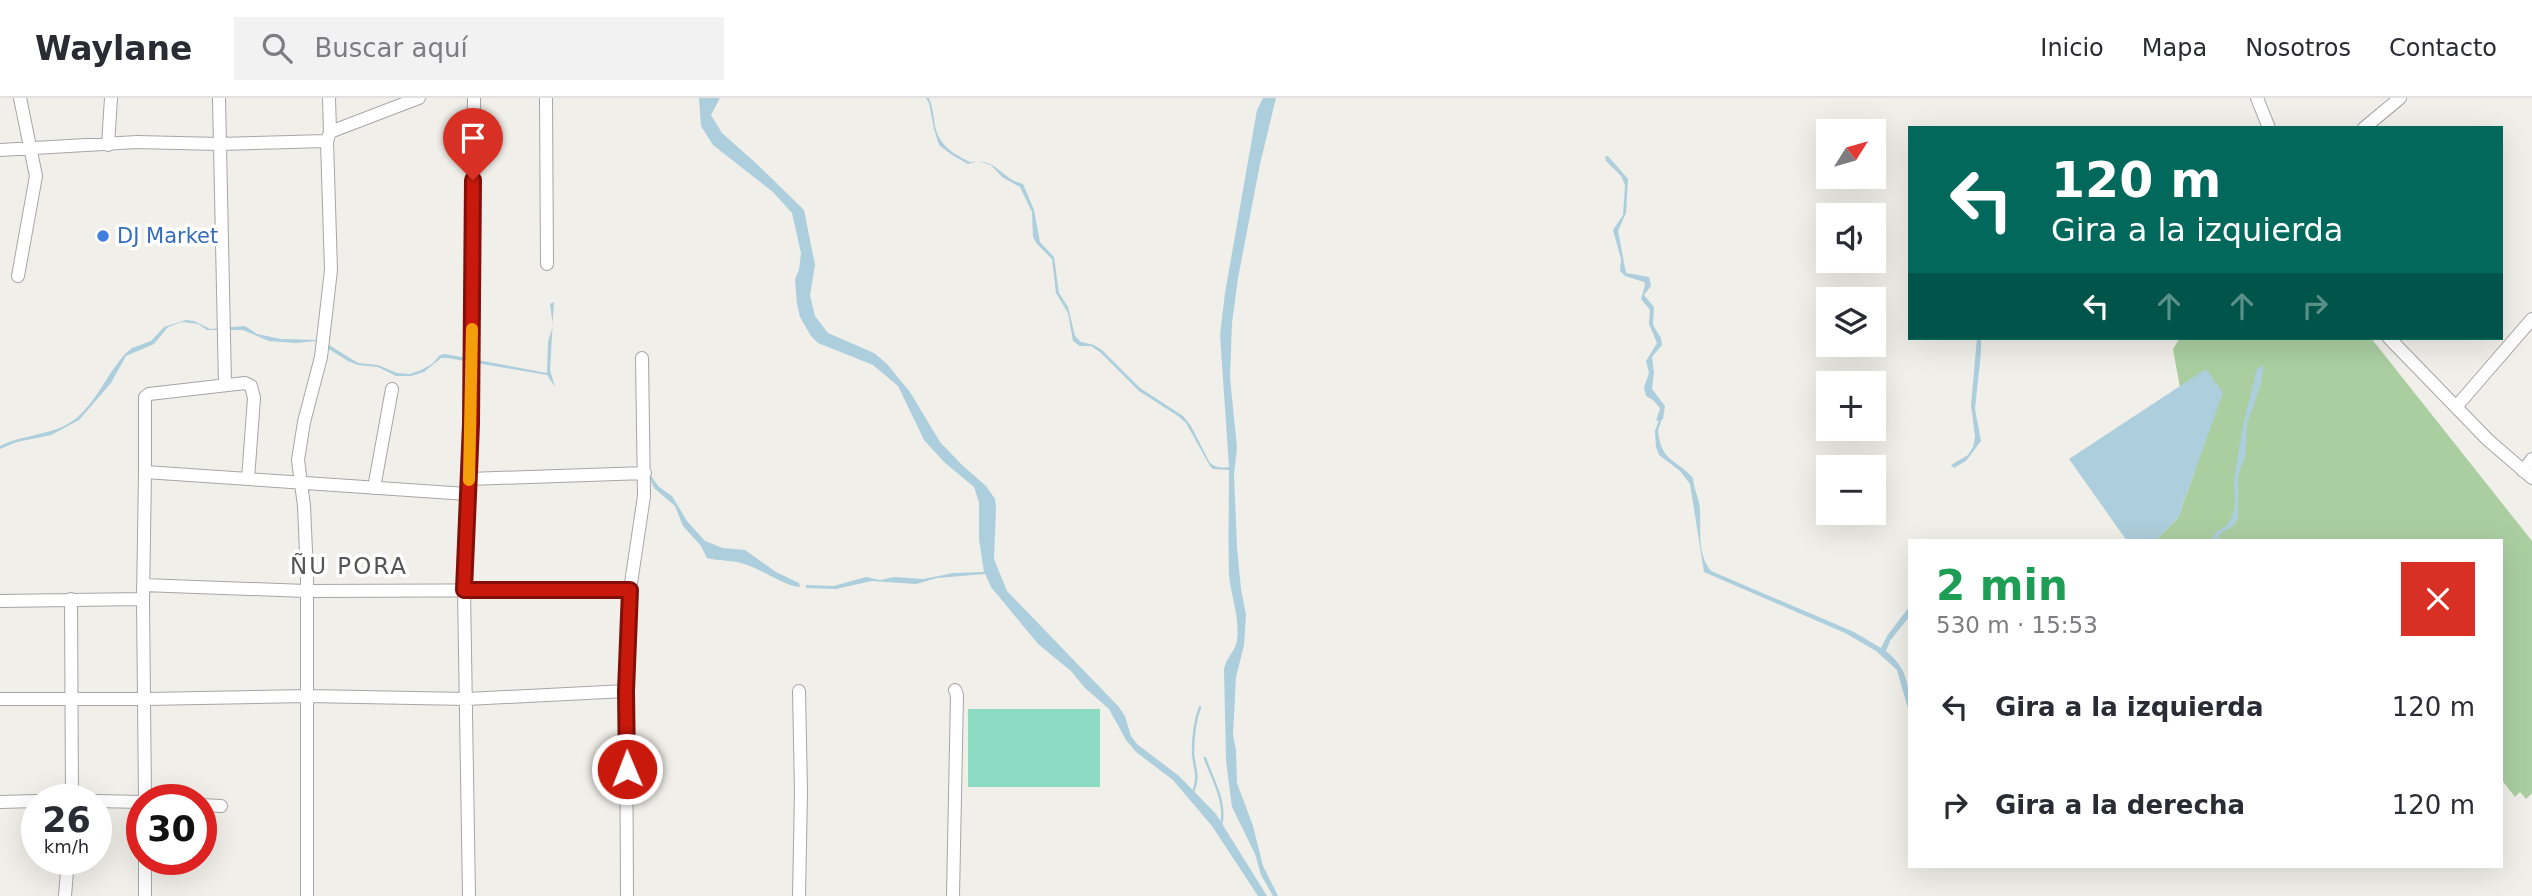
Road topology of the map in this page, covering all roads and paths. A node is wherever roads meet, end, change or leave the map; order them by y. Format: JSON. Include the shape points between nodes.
{"nodes":[{"id":1,"x":20,"y":98,"type":"edge"},
{"id":2,"x":111,"y":98,"type":"edge"},
{"id":3,"x":219,"y":98,"type":"edge"},
{"id":4,"x":329,"y":98,"type":"edge"},
{"id":5,"x":419,"y":98,"type":"edge"},
{"id":6,"x":474,"y":98,"type":"edge"},
{"id":7,"x":546,"y":98,"type":"edge"},
{"id":8,"x":2257,"y":98,"type":"edge"},
{"id":9,"x":2400,"y":98,"type":"edge"},
{"id":10,"x":2268,"y":126,"type":"edge"},
{"id":11,"x":2366,"y":126,"type":"edge"},
{"id":12,"x":328,"y":137,"type":"junction"},
{"id":13,"x":219,"y":144,"type":"junction"},
{"id":14,"x":108,"y":145,"type":"junction"},
{"id":15,"x":31,"y":148,"type":"junction"},
{"id":16,"x":0,"y":150,"type":"edge"},
{"id":17,"x":547,"y":264,"type":"dead end"},
{"id":18,"x":18,"y":276,"type":"dead end"},
{"id":19,"x":2532,"y":319,"type":"edge"},
{"id":20,"x":2391,"y":340,"type":"edge"},
{"id":21,"x":642,"y":358,"type":"dead end"},
{"id":22,"x":225,"y":385,"type":"junction"},
{"id":23,"x":391,"y":389,"type":"dead end"},
{"id":24,"x":2456,"y":407,"type":"junction"},
{"id":25,"x":2532,"y":459,"type":"edge"},
{"id":26,"x":145,"y":472,"type":"junction"},
{"id":27,"x":645,"y":473,"type":"junction"},
{"id":28,"x":2527,"y":475,"type":"edge"},
{"id":29,"x":248,"y":479,"type":"junction"},
{"id":30,"x":469,"y":479,"type":"junction"},
{"id":31,"x":299,"y":483,"type":"junction"},
{"id":32,"x":374,"y":488,"type":"junction"},
{"id":33,"x":467,"y":494,"type":"junction"},
{"id":34,"x":144,"y":585,"type":"junction"},
{"id":35,"x":464,"y":590,"type":"junction"},
{"id":36,"x":630,"y":590,"type":"junction"},
{"id":37,"x":306,"y":591,"type":"junction"},
{"id":38,"x":71,"y":599,"type":"junction"},
{"id":39,"x":143,"y":599,"type":"junction"},
{"id":40,"x":0,"y":601,"type":"edge"},
{"id":41,"x":955,"y":690,"type":"dead end"},
{"id":42,"x":626,"y":691,"type":"junction"},
{"id":43,"x":799,"y":691,"type":"dead end"},
{"id":44,"x":307,"y":696,"type":"junction"},
{"id":45,"x":70,"y":698,"type":"junction"},
{"id":46,"x":0,"y":699,"type":"edge"},
{"id":47,"x":146,"y":699,"type":"junction"},
{"id":48,"x":467,"y":699,"type":"junction"},
{"id":49,"x":72,"y":784,"type":"edge"},
{"id":50,"x":144,"y":784,"type":"edge"},
{"id":51,"x":0,"y":802,"type":"edge"},
{"id":52,"x":21,"y":802,"type":"edge"},
{"id":53,"x":217,"y":806,"type":"edge"},
{"id":54,"x":221,"y":806,"type":"dead end"},
{"id":55,"x":67,"y":875,"type":"edge"},
{"id":56,"x":145,"y":875,"type":"edge"},
{"id":57,"x":65,"y":896,"type":"edge"},
{"id":58,"x":145,"y":896,"type":"edge"},
{"id":59,"x":307,"y":896,"type":"edge"},
{"id":60,"x":469,"y":896,"type":"edge"},
{"id":61,"x":627,"y":896,"type":"edge"},
{"id":62,"x":799,"y":896,"type":"edge"},
{"id":63,"x":953,"y":896,"type":"edge"}],
"edges":[{"from":1,"to":15,"type":"street"},
{"from":2,"to":14,"type":"street"},
{"from":3,"to":13,"type":"street"},
{"from":4,"to":12,"type":"street"},
{"from":5,"to":12,"type":"street"},
{"from":6,"to":30,"type":"street"},
{"from":7,"to":17,"type":"street"},
{"from":8,"to":10,"type":"street"},
{"from":9,"to":11,"type":"street"},
{"from":12,"to":13,"type":"street"},
{"from":12,"to":31,"type":"street","via":[[331,270],[321,357],[298,460]]},
{"from":13,"to":14,"type":"street"},
{"from":13,"to":22,"type":"street"},
{"from":14,"to":15,"type":"street"},
{"from":15,"to":16,"type":"street"},
{"from":15,"to":18,"type":"street","via":[[36,176]]},
{"from":19,"to":24,"type":"street"},
{"from":20,"to":24,"type":"street"},
{"from":21,"to":27,"type":"street"},
{"from":22,"to":26,"type":"street","via":[[145,397]]},
{"from":22,"to":29,"type":"street","via":[[245,383],[253,393]]},
{"from":23,"to":32,"type":"street"},
{"from":24,"to":28,"type":"street"},
{"from":25,"to":28,"type":"street"},
{"from":26,"to":29,"type":"street"},
{"from":26,"to":34,"type":"street"},
{"from":27,"to":30,"type":"street"},
{"from":27,"to":36,"type":"street"},
{"from":29,"to":31,"type":"street"},
{"from":30,"to":33,"type":"street"},
{"from":31,"to":32,"type":"street"},
{"from":31,"to":37,"type":"street","via":[[304,506]]},
{"from":32,"to":33,"type":"street"},
{"from":33,"to":35,"type":"street"},
{"from":34,"to":37,"type":"street"},
{"from":34,"to":39,"type":"street"},
{"from":35,"to":36,"type":"street"},
{"from":35,"to":37,"type":"street"},
{"from":35,"to":48,"type":"street"},
{"from":36,"to":42,"type":"street"},
{"from":37,"to":44,"type":"street"},
{"from":38,"to":39,"type":"street"},
{"from":38,"to":40,"type":"street"},
{"from":38,"to":45,"type":"street"},
{"from":39,"to":47,"type":"street"},
{"from":41,"to":63,"type":"street"},
{"from":42,"to":48,"type":"street"},
{"from":42,"to":61,"type":"street"},
{"from":43,"to":62,"type":"street"},
{"from":44,"to":47,"type":"street"},
{"from":44,"to":48,"type":"street"},
{"from":44,"to":59,"type":"street"},
{"from":45,"to":46,"type":"street"},
{"from":45,"to":47,"type":"street"},
{"from":45,"to":49,"type":"street"},
{"from":47,"to":50,"type":"street"},
{"from":48,"to":60,"type":"street"},
{"from":51,"to":52,"type":"street"},
{"from":53,"to":54,"type":"street"},
{"from":55,"to":57,"type":"street"},
{"from":56,"to":58,"type":"street"}]}
